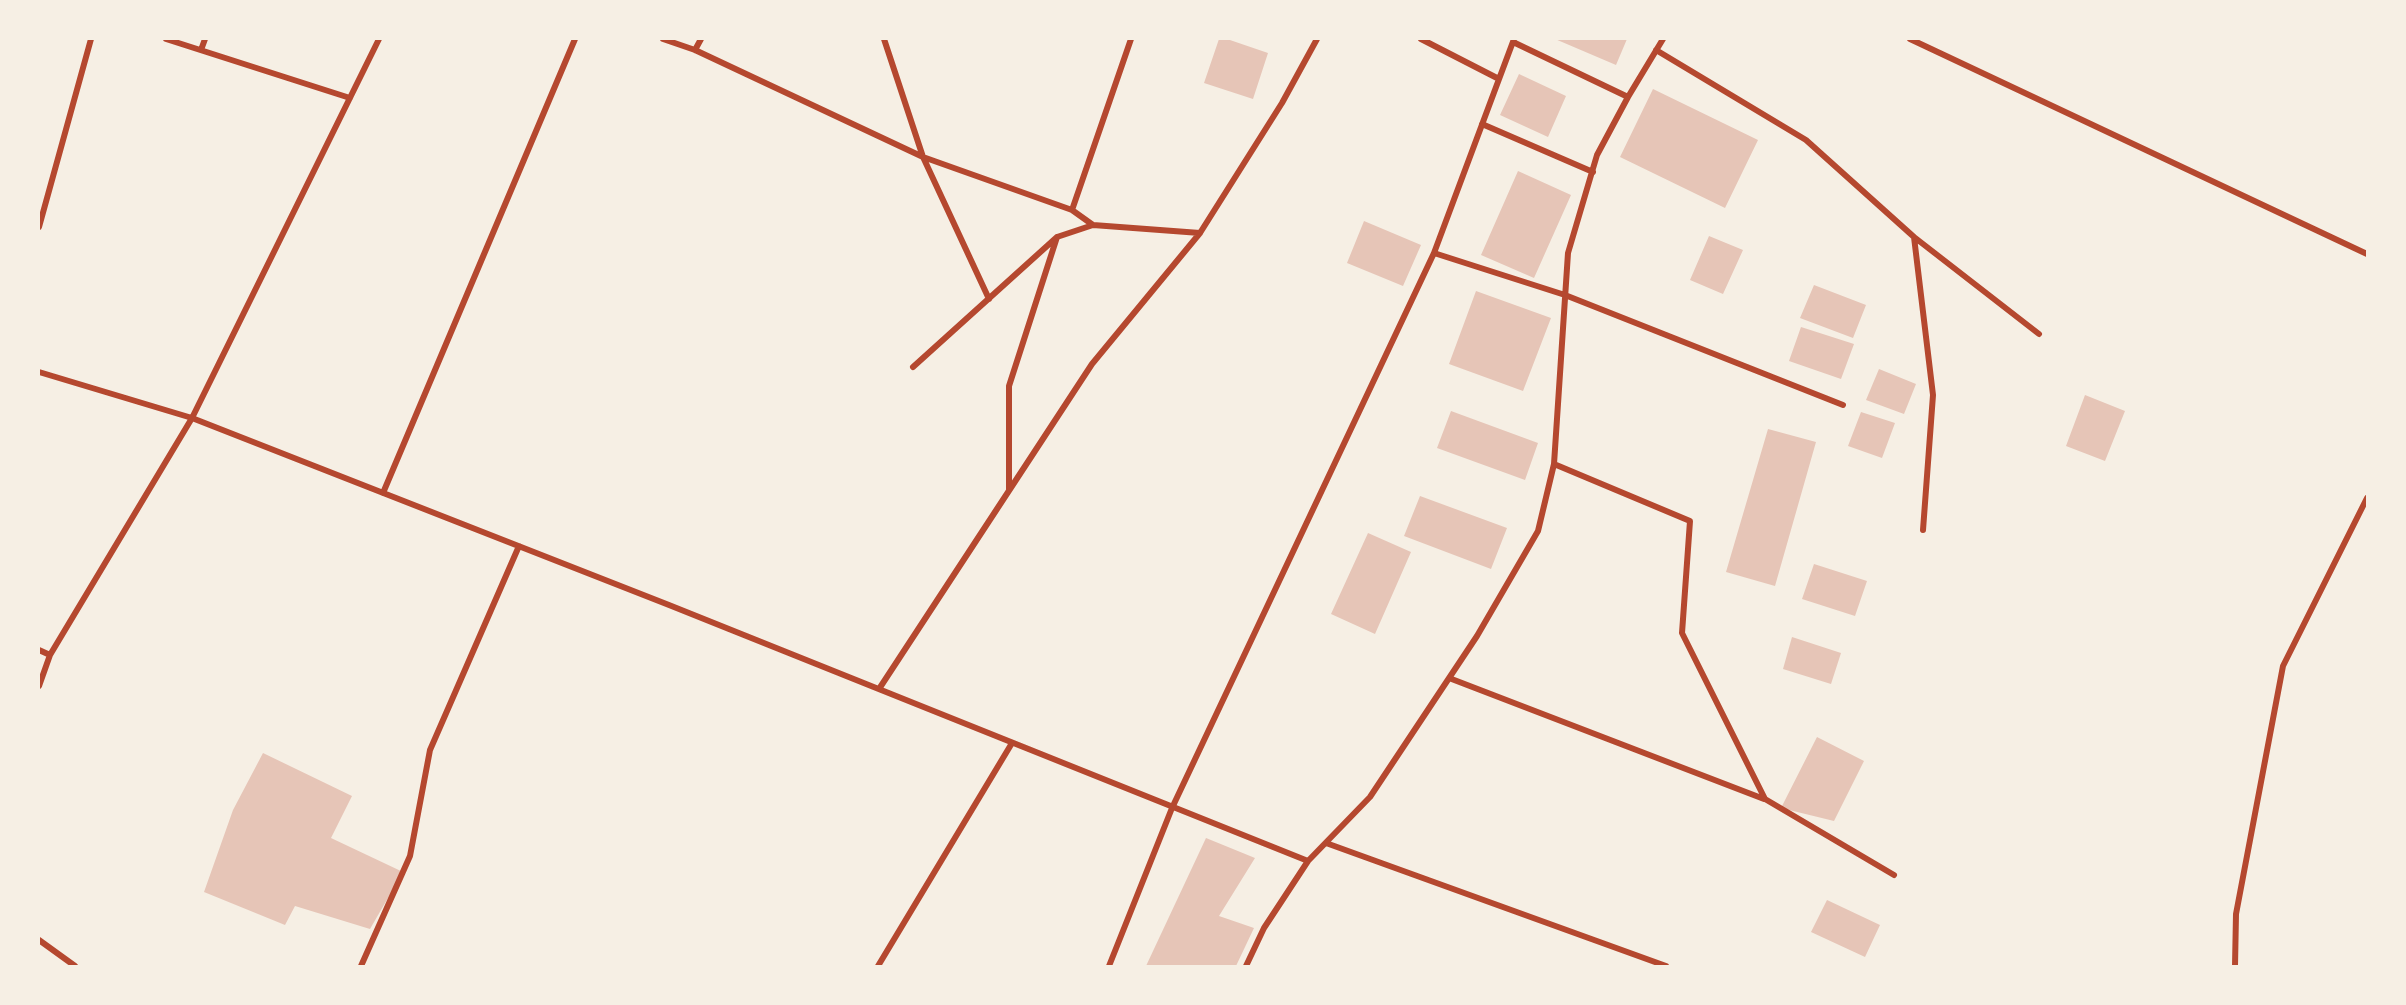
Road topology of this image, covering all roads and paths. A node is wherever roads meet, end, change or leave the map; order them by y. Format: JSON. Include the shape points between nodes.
{"nodes":[{"id":1,"x":91,"y":39,"type":"edge"},
{"id":2,"x":166,"y":39,"type":"edge"},
{"id":3,"x":205,"y":39,"type":"edge"},
{"id":4,"x":379,"y":39,"type":"edge"},
{"id":5,"x":575,"y":39,"type":"edge"},
{"id":6,"x":663,"y":39,"type":"edge"},
{"id":7,"x":701,"y":39,"type":"edge"},
{"id":8,"x":884,"y":39,"type":"edge"},
{"id":9,"x":1131,"y":39,"type":"edge"},
{"id":10,"x":1317,"y":39,"type":"edge"},
{"id":11,"x":1421,"y":39,"type":"edge"},
{"id":12,"x":1663,"y":39,"type":"edge"},
{"id":13,"x":1910,"y":39,"type":"edge"},
{"id":14,"x":1513,"y":40,"type":"edge"},
{"id":15,"x":201,"y":50,"type":"junction"},
{"id":16,"x":695,"y":50,"type":"junction"},
{"id":17,"x":1656,"y":50,"type":"junction"},
{"id":18,"x":1499,"y":79,"type":"junction"},
{"id":19,"x":1628,"y":97,"type":"junction"},
{"id":20,"x":350,"y":98,"type":"junction"},
{"id":21,"x":1482,"y":124,"type":"junction"},
{"id":22,"x":923,"y":157,"type":"junction"},
{"id":23,"x":1593,"y":172,"type":"junction"},
{"id":24,"x":1072,"y":210,"type":"junction"},
{"id":25,"x":1093,"y":225,"type":"junction"},
{"id":26,"x":39,"y":227,"type":"edge"},
{"id":27,"x":1200,"y":233,"type":"junction"},
{"id":28,"x":1058,"y":237,"type":"junction"},
{"id":29,"x":1914,"y":237,"type":"junction"},
{"id":30,"x":1434,"y":253,"type":"junction"},
{"id":31,"x":2367,"y":254,"type":"edge"},
{"id":32,"x":1565,"y":295,"type":"junction"},
{"id":33,"x":988,"y":299,"type":"junction"},
{"id":34,"x":2038,"y":334,"type":"dead end"},
{"id":35,"x":913,"y":368,"type":"dead end"},
{"id":36,"x":39,"y":372,"type":"edge"},
{"id":37,"x":1843,"y":405,"type":"dead end"},
{"id":38,"x":192,"y":418,"type":"junction"},
{"id":39,"x":1554,"y":464,"type":"junction"},
{"id":40,"x":1009,"y":490,"type":"junction"},
{"id":41,"x":383,"y":493,"type":"junction"},
{"id":42,"x":2367,"y":498,"type":"edge"},
{"id":43,"x":1923,"y":530,"type":"dead end"},
{"id":44,"x":519,"y":546,"type":"junction"},
{"id":45,"x":39,"y":650,"type":"edge"},
{"id":46,"x":50,"y":654,"type":"junction"},
{"id":47,"x":1449,"y":678,"type":"junction"},
{"id":48,"x":39,"y":686,"type":"edge"},
{"id":49,"x":879,"y":689,"type":"junction"},
{"id":50,"x":1012,"y":743,"type":"junction"},
{"id":51,"x":1765,"y":799,"type":"junction"},
{"id":52,"x":1172,"y":808,"type":"junction"},
{"id":53,"x":1326,"y":843,"type":"junction"},
{"id":54,"x":1308,"y":861,"type":"junction"},
{"id":55,"x":1894,"y":875,"type":"dead end"},
{"id":56,"x":39,"y":940,"type":"edge"},
{"id":57,"x":75,"y":966,"type":"edge"},
{"id":58,"x":361,"y":966,"type":"edge"},
{"id":59,"x":878,"y":966,"type":"edge"},
{"id":60,"x":1109,"y":966,"type":"edge"},
{"id":61,"x":1246,"y":966,"type":"edge"},
{"id":62,"x":1666,"y":966,"type":"edge"},
{"id":63,"x":2235,"y":966,"type":"edge"}],
"edges":[{"from":1,"to":26,"type":"street"},
{"from":2,"to":15,"type":"street"},
{"from":3,"to":15,"type":"street"},
{"from":4,"to":20,"type":"street"},
{"from":5,"to":41,"type":"street"},
{"from":6,"to":16,"type":"street"},
{"from":7,"to":16,"type":"street"},
{"from":8,"to":22,"type":"street"},
{"from":9,"to":24,"type":"street"},
{"from":10,"to":27,"type":"street","via":[[1282,103]]},
{"from":11,"to":18,"type":"street"},
{"from":12,"to":17,"type":"street"},
{"from":13,"to":31,"type":"street"},
{"from":14,"to":18,"type":"street"},
{"from":14,"to":19,"type":"street"},
{"from":15,"to":20,"type":"street"},
{"from":16,"to":22,"type":"street"},
{"from":17,"to":19,"type":"street"},
{"from":17,"to":29,"type":"street","via":[[1806,140]]},
{"from":18,"to":21,"type":"street"},
{"from":19,"to":23,"type":"street","via":[[1597,155]]},
{"from":20,"to":38,"type":"street"},
{"from":21,"to":23,"type":"street"},
{"from":21,"to":30,"type":"street"},
{"from":22,"to":24,"type":"street"},
{"from":22,"to":33,"type":"street"},
{"from":23,"to":32,"type":"street","via":[[1568,254]]},
{"from":24,"to":25,"type":"street"},
{"from":25,"to":27,"type":"street"},
{"from":25,"to":28,"type":"street"},
{"from":27,"to":40,"type":"street","via":[[1092,364]]},
{"from":28,"to":33,"type":"street"},
{"from":28,"to":40,"type":"street","via":[[1009,386]]},
{"from":29,"to":34,"type":"street"},
{"from":29,"to":43,"type":"street","via":[[1933,396]]},
{"from":30,"to":32,"type":"street"},
{"from":30,"to":52,"type":"street"},
{"from":32,"to":37,"type":"street"},
{"from":32,"to":39,"type":"street"},
{"from":33,"to":35,"type":"street"},
{"from":36,"to":38,"type":"street"},
{"from":38,"to":41,"type":"street"},
{"from":38,"to":46,"type":"street"},
{"from":39,"to":47,"type":"street","via":[[1538,531]]},
{"from":39,"to":51,"type":"street","via":[[1690,521],[1682,633]]},
{"from":40,"to":49,"type":"street"},
{"from":41,"to":44,"type":"street"},
{"from":42,"to":63,"type":"street","via":[[2283,666],[2236,914]]},
{"from":44,"to":49,"type":"street"},
{"from":44,"to":58,"type":"street","via":[[430,750],[410,856]]},
{"from":45,"to":46,"type":"street"},
{"from":46,"to":48,"type":"street"},
{"from":47,"to":51,"type":"street"},
{"from":47,"to":53,"type":"street","via":[[1370,797]]},
{"from":49,"to":50,"type":"street"},
{"from":50,"to":52,"type":"street"},
{"from":50,"to":59,"type":"street"},
{"from":51,"to":55,"type":"street"},
{"from":52,"to":54,"type":"street"},
{"from":52,"to":60,"type":"street"},
{"from":53,"to":54,"type":"street"},
{"from":53,"to":62,"type":"street"},
{"from":54,"to":61,"type":"street","via":[[1264,928]]},
{"from":56,"to":57,"type":"street"}]}
